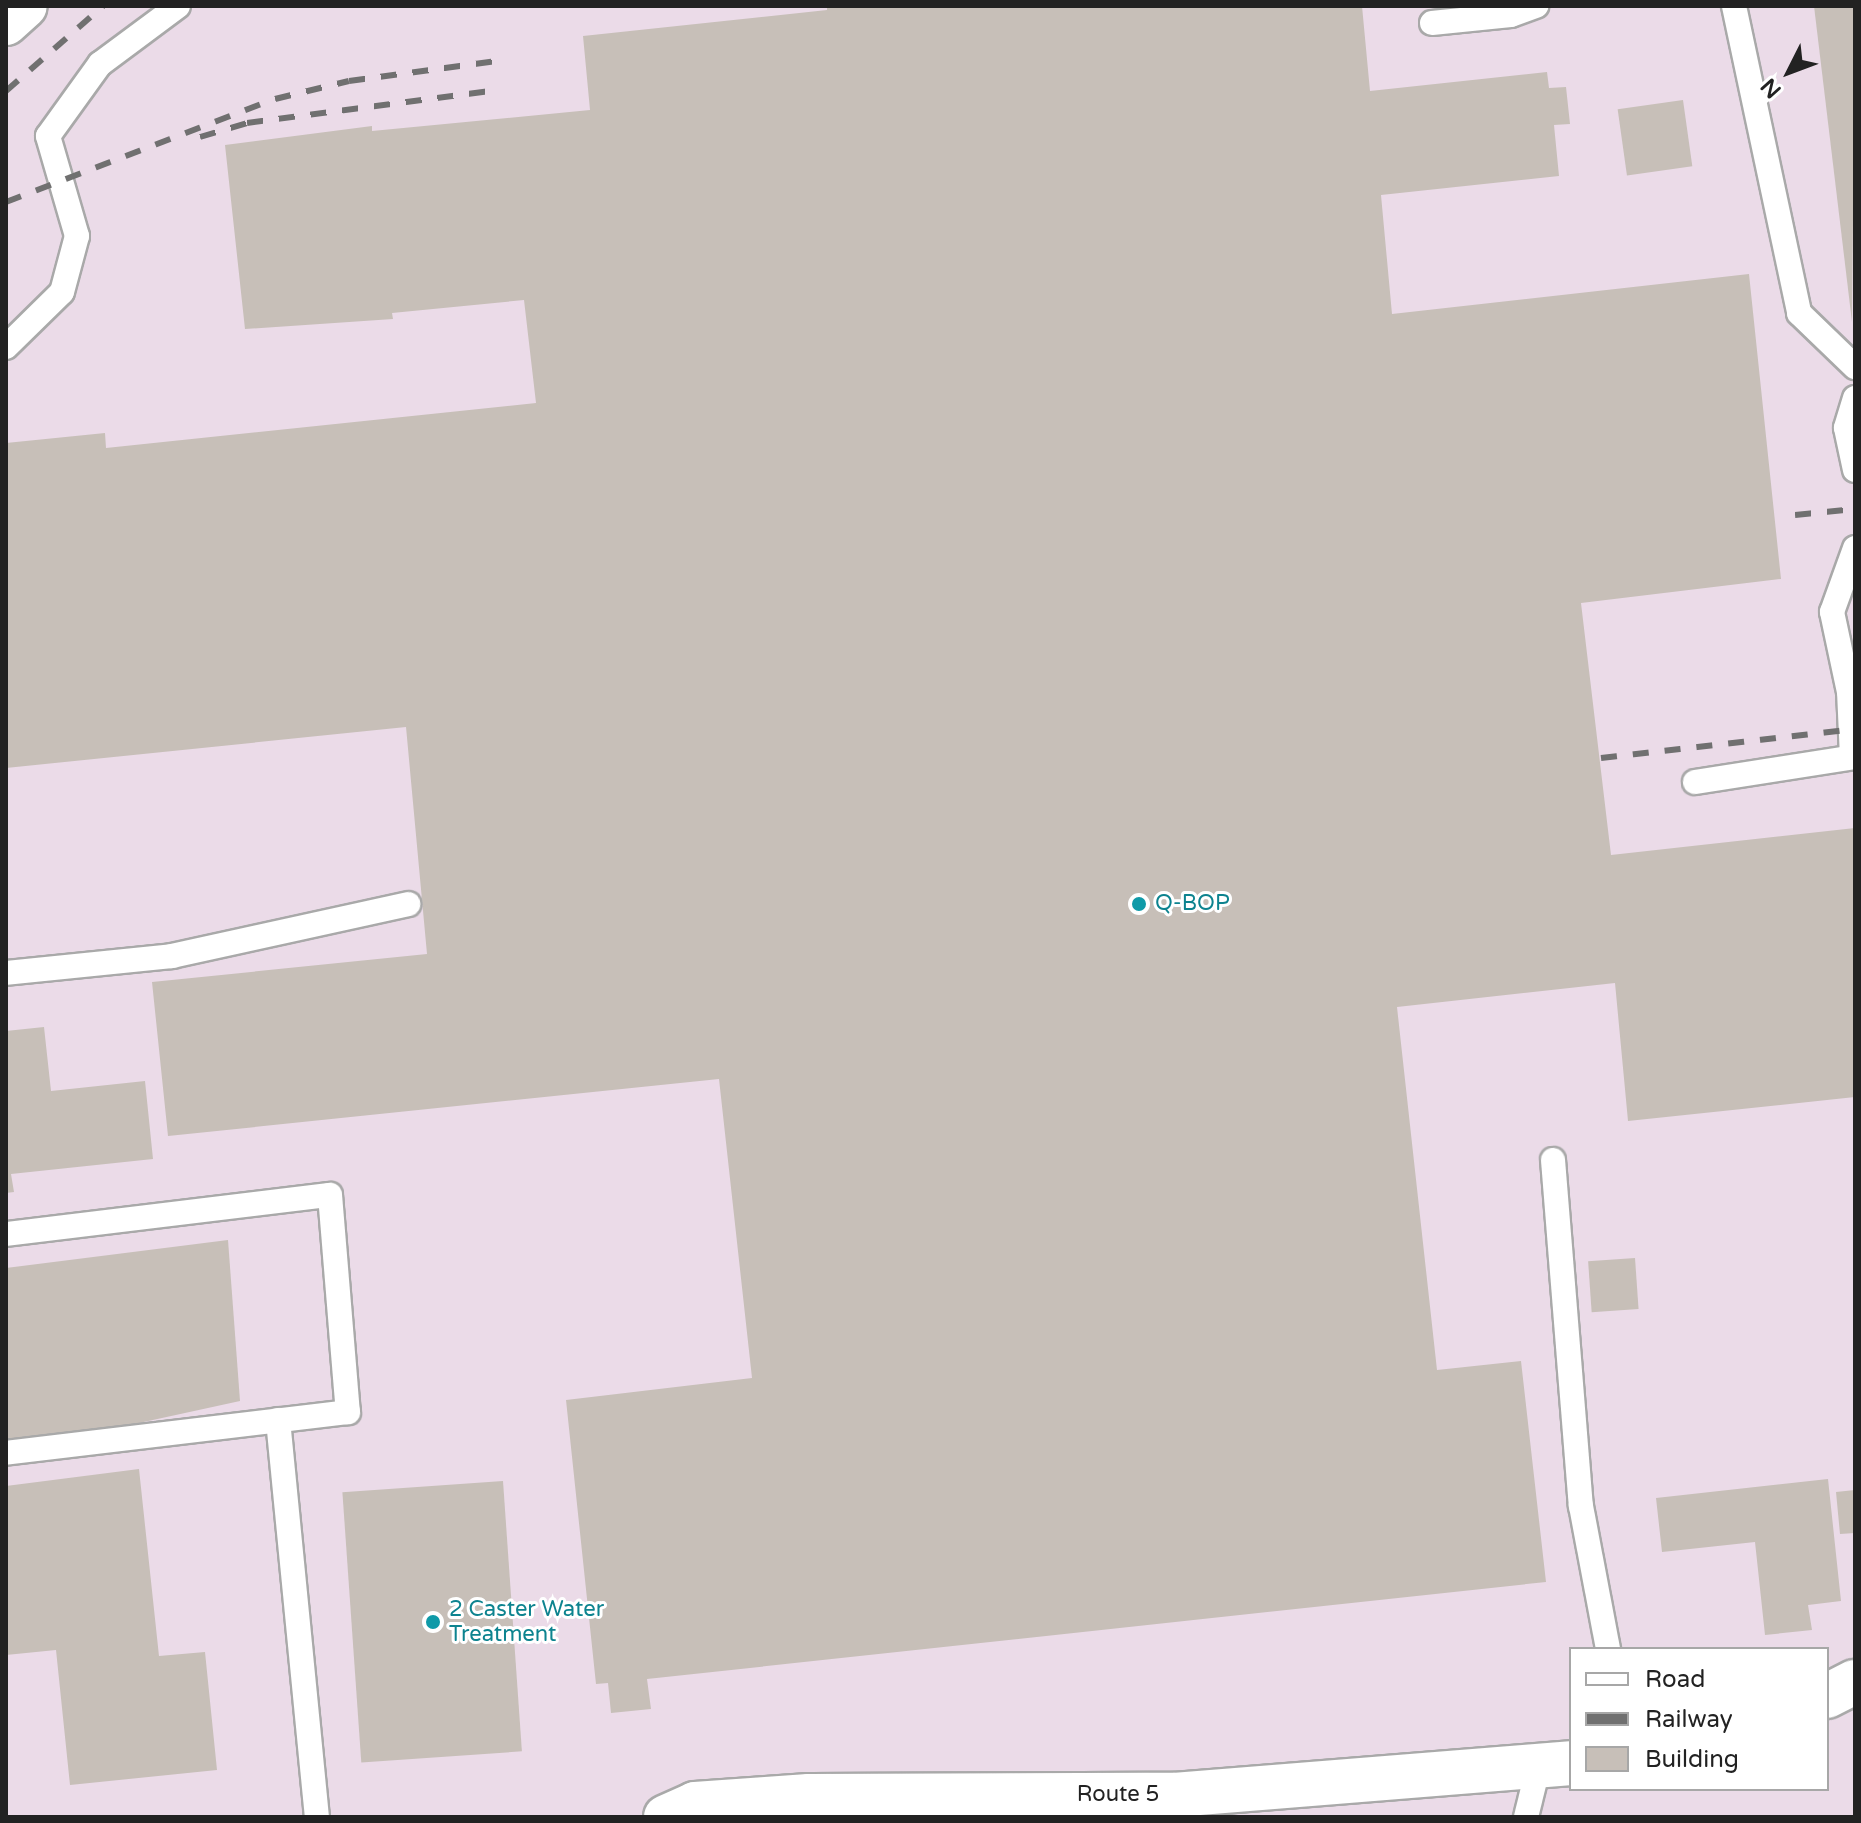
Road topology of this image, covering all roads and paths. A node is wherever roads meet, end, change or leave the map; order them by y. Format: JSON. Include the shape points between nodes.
{"nodes":[{"id":1,"x":25,"y":6,"type":"edge"},
{"id":2,"x":178,"y":6,"type":"edge"},
{"id":3,"x":1536,"y":6,"type":"edge"},
{"id":4,"x":1734,"y":6,"type":"edge"},
{"id":5,"x":6,"y":23,"type":"edge"},
{"id":6,"x":1432,"y":23,"type":"dead end"},
{"id":7,"x":6,"y":347,"type":"edge"},
{"id":8,"x":1855,"y":367,"type":"edge"},
{"id":9,"x":1855,"y":398,"type":"edge"},
{"id":10,"x":1855,"y":470,"type":"edge"},
{"id":11,"x":1855,"y":548,"type":"edge"},
{"id":12,"x":1854,"y":757,"type":"edge"},
{"id":13,"x":1695,"y":782,"type":"dead end"},
{"id":14,"x":408,"y":904,"type":"dead end"},
{"id":15,"x":6,"y":973,"type":"edge"},
{"id":16,"x":1553,"y":1160,"type":"dead end"},
{"id":17,"x":6,"y":1234,"type":"edge"},
{"id":18,"x":278,"y":1420,"type":"junction"},
{"id":19,"x":6,"y":1453,"type":"edge"},
{"id":20,"x":1608,"y":1647,"type":"edge"},
{"id":21,"x":1855,"y":1682,"type":"edge"},
{"id":22,"x":1829,"y":1695,"type":"edge"},
{"id":23,"x":1555,"y":1764,"type":"edge"},
{"id":24,"x":317,"y":1817,"type":"edge"},
{"id":25,"x":666,"y":1817,"type":"edge"},
{"id":26,"x":1526,"y":1817,"type":"edge"}],
"edges":[{"from":1,"to":5,"type":"street"},
{"from":2,"to":7,"type":"lane","via":[[100,64],[48,136],[77,236],[62,292]]},
{"from":3,"to":6,"type":"lane","via":[[1511,15]]},
{"from":4,"to":8,"type":"lane","via":[[1799,313]]},
{"from":9,"to":10,"type":"lane","via":[[1846,428]]},
{"from":11,"to":12,"type":"lane","via":[[1832,612],[1849,692]]},
{"from":12,"to":13,"type":"lane"},
{"from":14,"to":15,"type":"lane","via":[[172,956]]},
{"from":16,"to":20,"type":"lane","via":[[1581,1506]]},
{"from":17,"to":18,"type":"lane","via":[[330,1195],[348,1412]]},
{"from":18,"to":19,"type":"lane"},
{"from":18,"to":24,"type":"lane"},
{"from":21,"to":22,"type":"street"},
{"from":23,"to":25,"type":"street","name":"Route 5","via":[[1174,1795],[809,1796],[695,1804]]},
{"from":23,"to":26,"type":"lane"}]}
